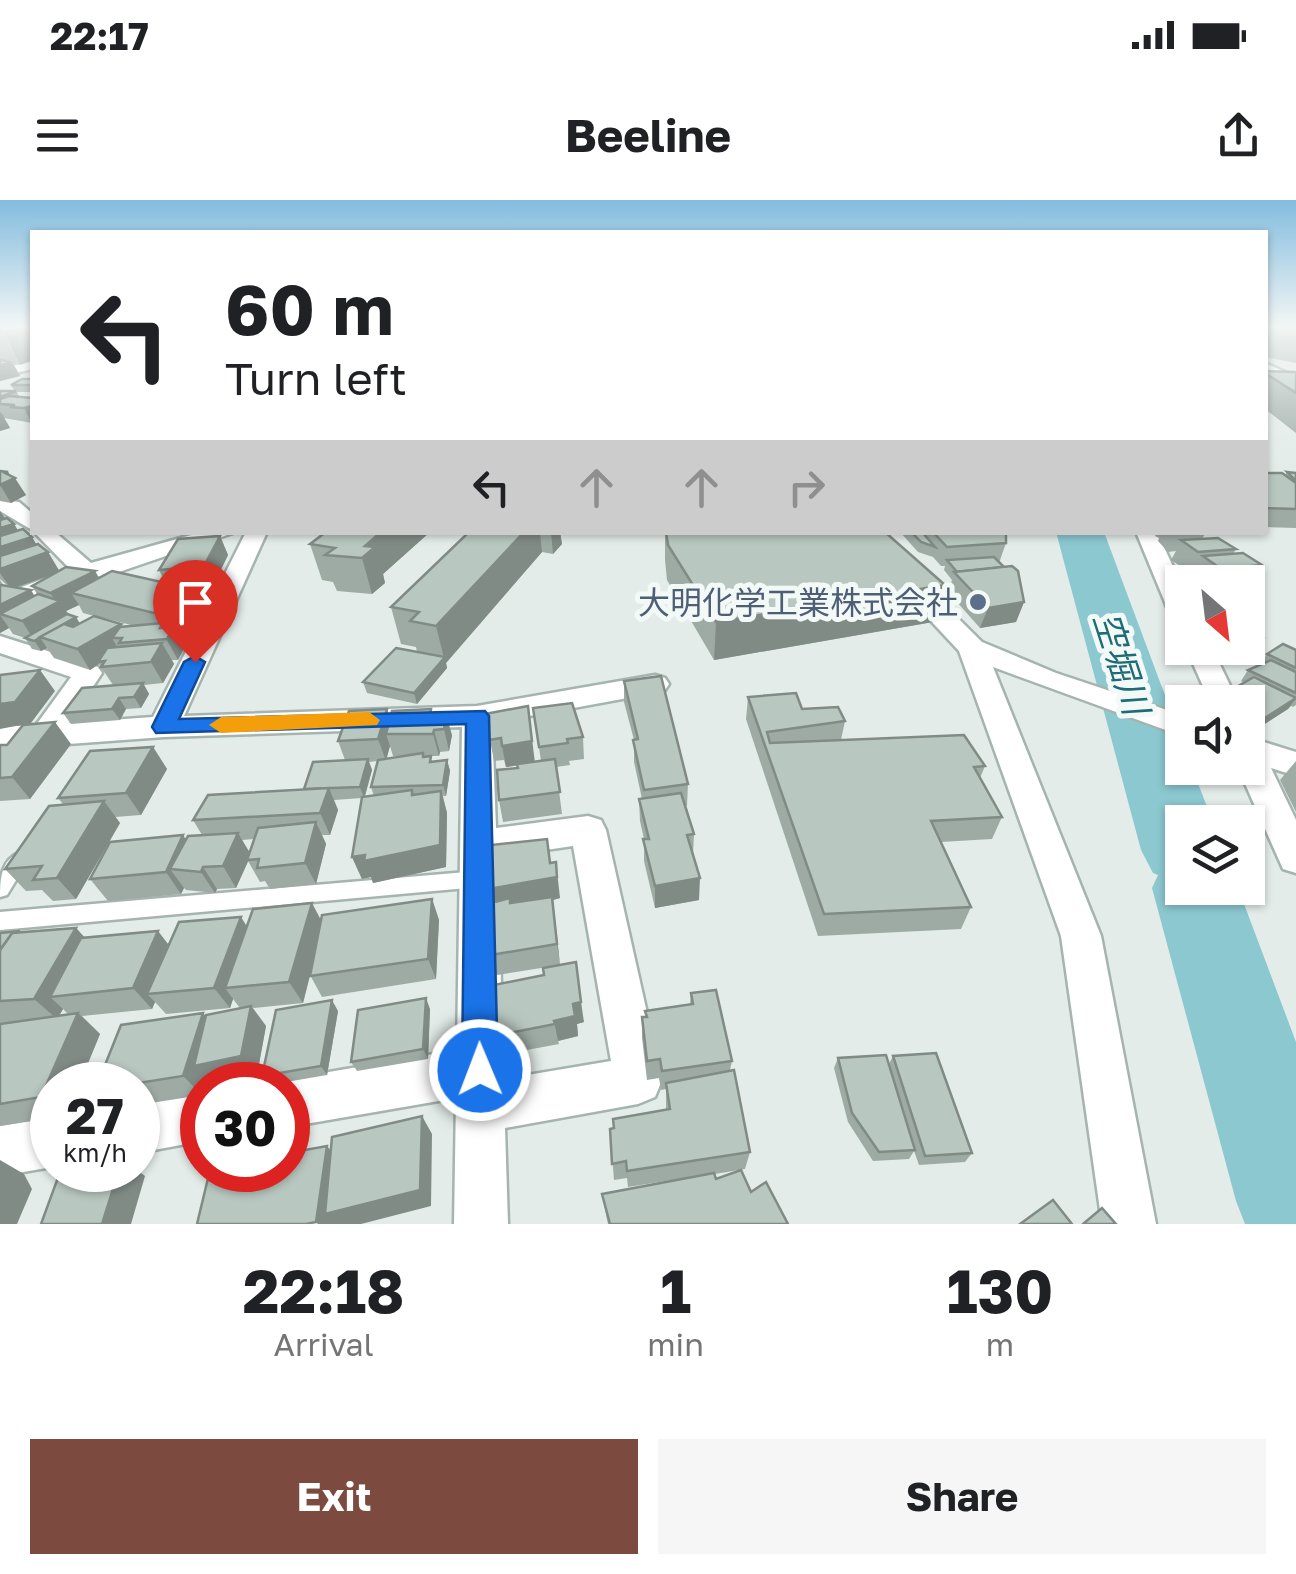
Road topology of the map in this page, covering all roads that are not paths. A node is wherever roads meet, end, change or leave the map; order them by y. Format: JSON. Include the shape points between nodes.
{"nodes":[{"id":1,"x":0,"y":505,"type":"edge"},
{"id":2,"x":30,"y":522,"type":"edge"},
{"id":3,"x":45,"y":535,"type":"edge"},
{"id":4,"x":216,"y":535,"type":"edge"},
{"id":5,"x":256,"y":535,"type":"edge"},
{"id":6,"x":861,"y":535,"type":"edge"},
{"id":7,"x":1147,"y":535,"type":"edge"},
{"id":8,"x":86,"y":571,"type":"junction"},
{"id":9,"x":1165,"y":574,"type":"edge"},
{"id":10,"x":0,"y":604,"type":"edge"},
{"id":11,"x":0,"y":644,"type":"edge"},
{"id":12,"x":972,"y":648,"type":"junction"},
{"id":13,"x":655,"y":684,"type":"edge"},
{"id":14,"x":477,"y":716,"type":"junction"},
{"id":15,"x":1165,"y":720,"type":"edge"},
{"id":16,"x":164,"y":727,"type":"junction"},
{"id":17,"x":46,"y":734,"type":"junction"},
{"id":18,"x":0,"y":738,"type":"edge"},
{"id":19,"x":1265,"y":756,"type":"edge"},
{"id":20,"x":1296,"y":764,"type":"edge"},
{"id":21,"x":1263,"y":785,"type":"edge"},
{"id":22,"x":31,"y":842,"type":"edge"},
{"id":23,"x":1296,"y":858,"type":"edge"},
{"id":24,"x":478,"y":862,"type":"junction"},
{"id":25,"x":0,"y":889,"type":"edge"},
{"id":26,"x":0,"y":920,"type":"edge"},
{"id":27,"x":480,"y":1089,"type":"junction"},
{"id":28,"x":310,"y":1101,"type":"edge"},
{"id":29,"x":0,"y":1151,"type":"edge"},
{"id":30,"x":30,"y":1159,"type":"edge"},
{"id":31,"x":481,"y":1224,"type":"edge"},
{"id":32,"x":1129,"y":1224,"type":"edge"}],
"edges":[{"from":1,"to":2,"type":"street","via":[[12,506]]},
{"from":3,"to":8,"type":"street"},
{"from":4,"to":8,"type":"street"},
{"from":5,"to":16,"type":"street"},
{"from":6,"to":12,"type":"street"},
{"from":7,"to":9,"type":"street"},
{"from":8,"to":10,"type":"street"},
{"from":11,"to":17,"type":"street","via":[[88,673]]},
{"from":12,"to":15,"type":"street"},
{"from":12,"to":32,"type":"street","via":[[1081,936]]},
{"from":13,"to":14,"type":"street"},
{"from":14,"to":16,"type":"street"},
{"from":14,"to":24,"type":"street"},
{"from":16,"to":17,"type":"street","via":[[99,739]]},
{"from":17,"to":18,"type":"street"},
{"from":19,"to":20,"type":"street"},
{"from":21,"to":23,"type":"street"},
{"from":22,"to":25,"type":"lane"},
{"from":24,"to":26,"type":"lane"},
{"from":24,"to":27,"type":"street"},
{"from":24,"to":27,"type":"street","via":[[588,830],[638,1080]]},
{"from":27,"to":28,"type":"street"},
{"from":27,"to":31,"type":"street"},
{"from":29,"to":30,"type":"street"}]}
